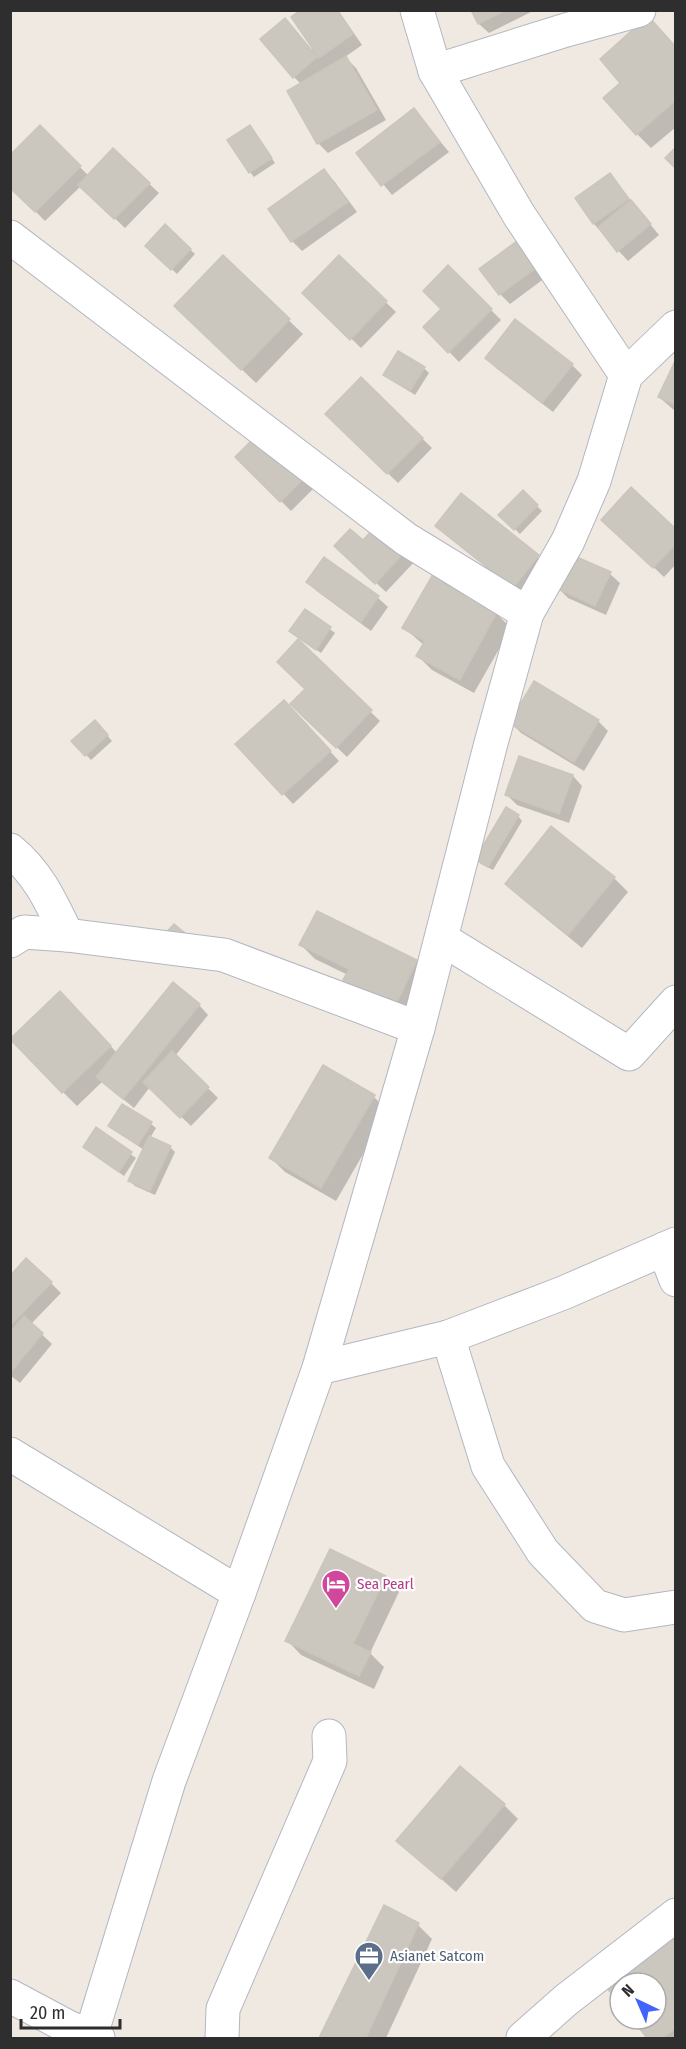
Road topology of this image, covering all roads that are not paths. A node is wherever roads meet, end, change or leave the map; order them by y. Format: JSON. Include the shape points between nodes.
{"nodes":[{"id":1,"x":417,"y":10,"type":"edge"},
{"id":2,"x":639,"y":10,"type":"edge"},
{"id":3,"x":435,"y":71,"type":"junction"},
{"id":4,"x":10,"y":237,"type":"edge"},
{"id":5,"x":675,"y":327,"type":"edge"},
{"id":6,"x":626,"y":375,"type":"junction"},
{"id":7,"x":527,"y":613,"type":"junction"},
{"id":8,"x":10,"y":850,"type":"edge"},
{"id":9,"x":67,"y":935,"type":"junction"},
{"id":10,"x":442,"y":939,"type":"junction"},
{"id":11,"x":10,"y":941,"type":"edge"},
{"id":12,"x":675,"y":1002,"type":"edge"},
{"id":13,"x":418,"y":1028,"type":"junction"},
{"id":14,"x":670,"y":1246,"type":"edge"},
{"id":15,"x":675,"y":1280,"type":"edge"},
{"id":16,"x":448,"y":1337,"type":"junction"},
{"id":17,"x":319,"y":1368,"type":"junction"},
{"id":18,"x":10,"y":1454,"type":"edge"},
{"id":19,"x":239,"y":1593,"type":"junction"},
{"id":20,"x":675,"y":1607,"type":"edge"},
{"id":21,"x":329,"y":1736,"type":"dead end"},
{"id":22,"x":675,"y":1915,"type":"edge"},
{"id":23,"x":10,"y":1996,"type":"edge"},
{"id":24,"x":10,"y":2016,"type":"edge"},
{"id":25,"x":86,"y":2034,"type":"edge"},
{"id":26,"x":222,"y":2038,"type":"edge"},
{"id":27,"x":522,"y":2038,"type":"edge"}],
"edges":[{"from":1,"to":3,"type":"street"},
{"from":2,"to":3,"type":"street"},
{"from":3,"to":6,"type":"street","via":[[519,215]]},
{"from":4,"to":7,"type":"street","via":[[406,539]]},
{"from":5,"to":6,"type":"street"},
{"from":6,"to":7,"type":"street","via":[[594,481],[568,541]]},
{"from":7,"to":10,"type":"street"},
{"from":8,"to":9,"type":"street","via":[[27,863]]},
{"from":9,"to":11,"type":"street","via":[[24,932]]},
{"from":9,"to":13,"type":"street","via":[[224,955]]},
{"from":10,"to":12,"type":"street","via":[[629,1054]]},
{"from":10,"to":13,"type":"street"},
{"from":13,"to":17,"type":"street"},
{"from":14,"to":15,"type":"street"},
{"from":14,"to":16,"type":"street"},
{"from":16,"to":17,"type":"street"},
{"from":16,"to":20,"type":"street","via":[[488,1466],[543,1552],[595,1606],[624,1615]]},
{"from":17,"to":19,"type":"street"},
{"from":18,"to":19,"type":"street"},
{"from":19,"to":25,"type":"street","via":[[169,1781]]},
{"from":21,"to":26,"type":"street","via":[[330,1761],[223,2009]]},
{"from":22,"to":27,"type":"street"},
{"from":23,"to":25,"type":"street"},
{"from":24,"to":25,"type":"street"}]}
